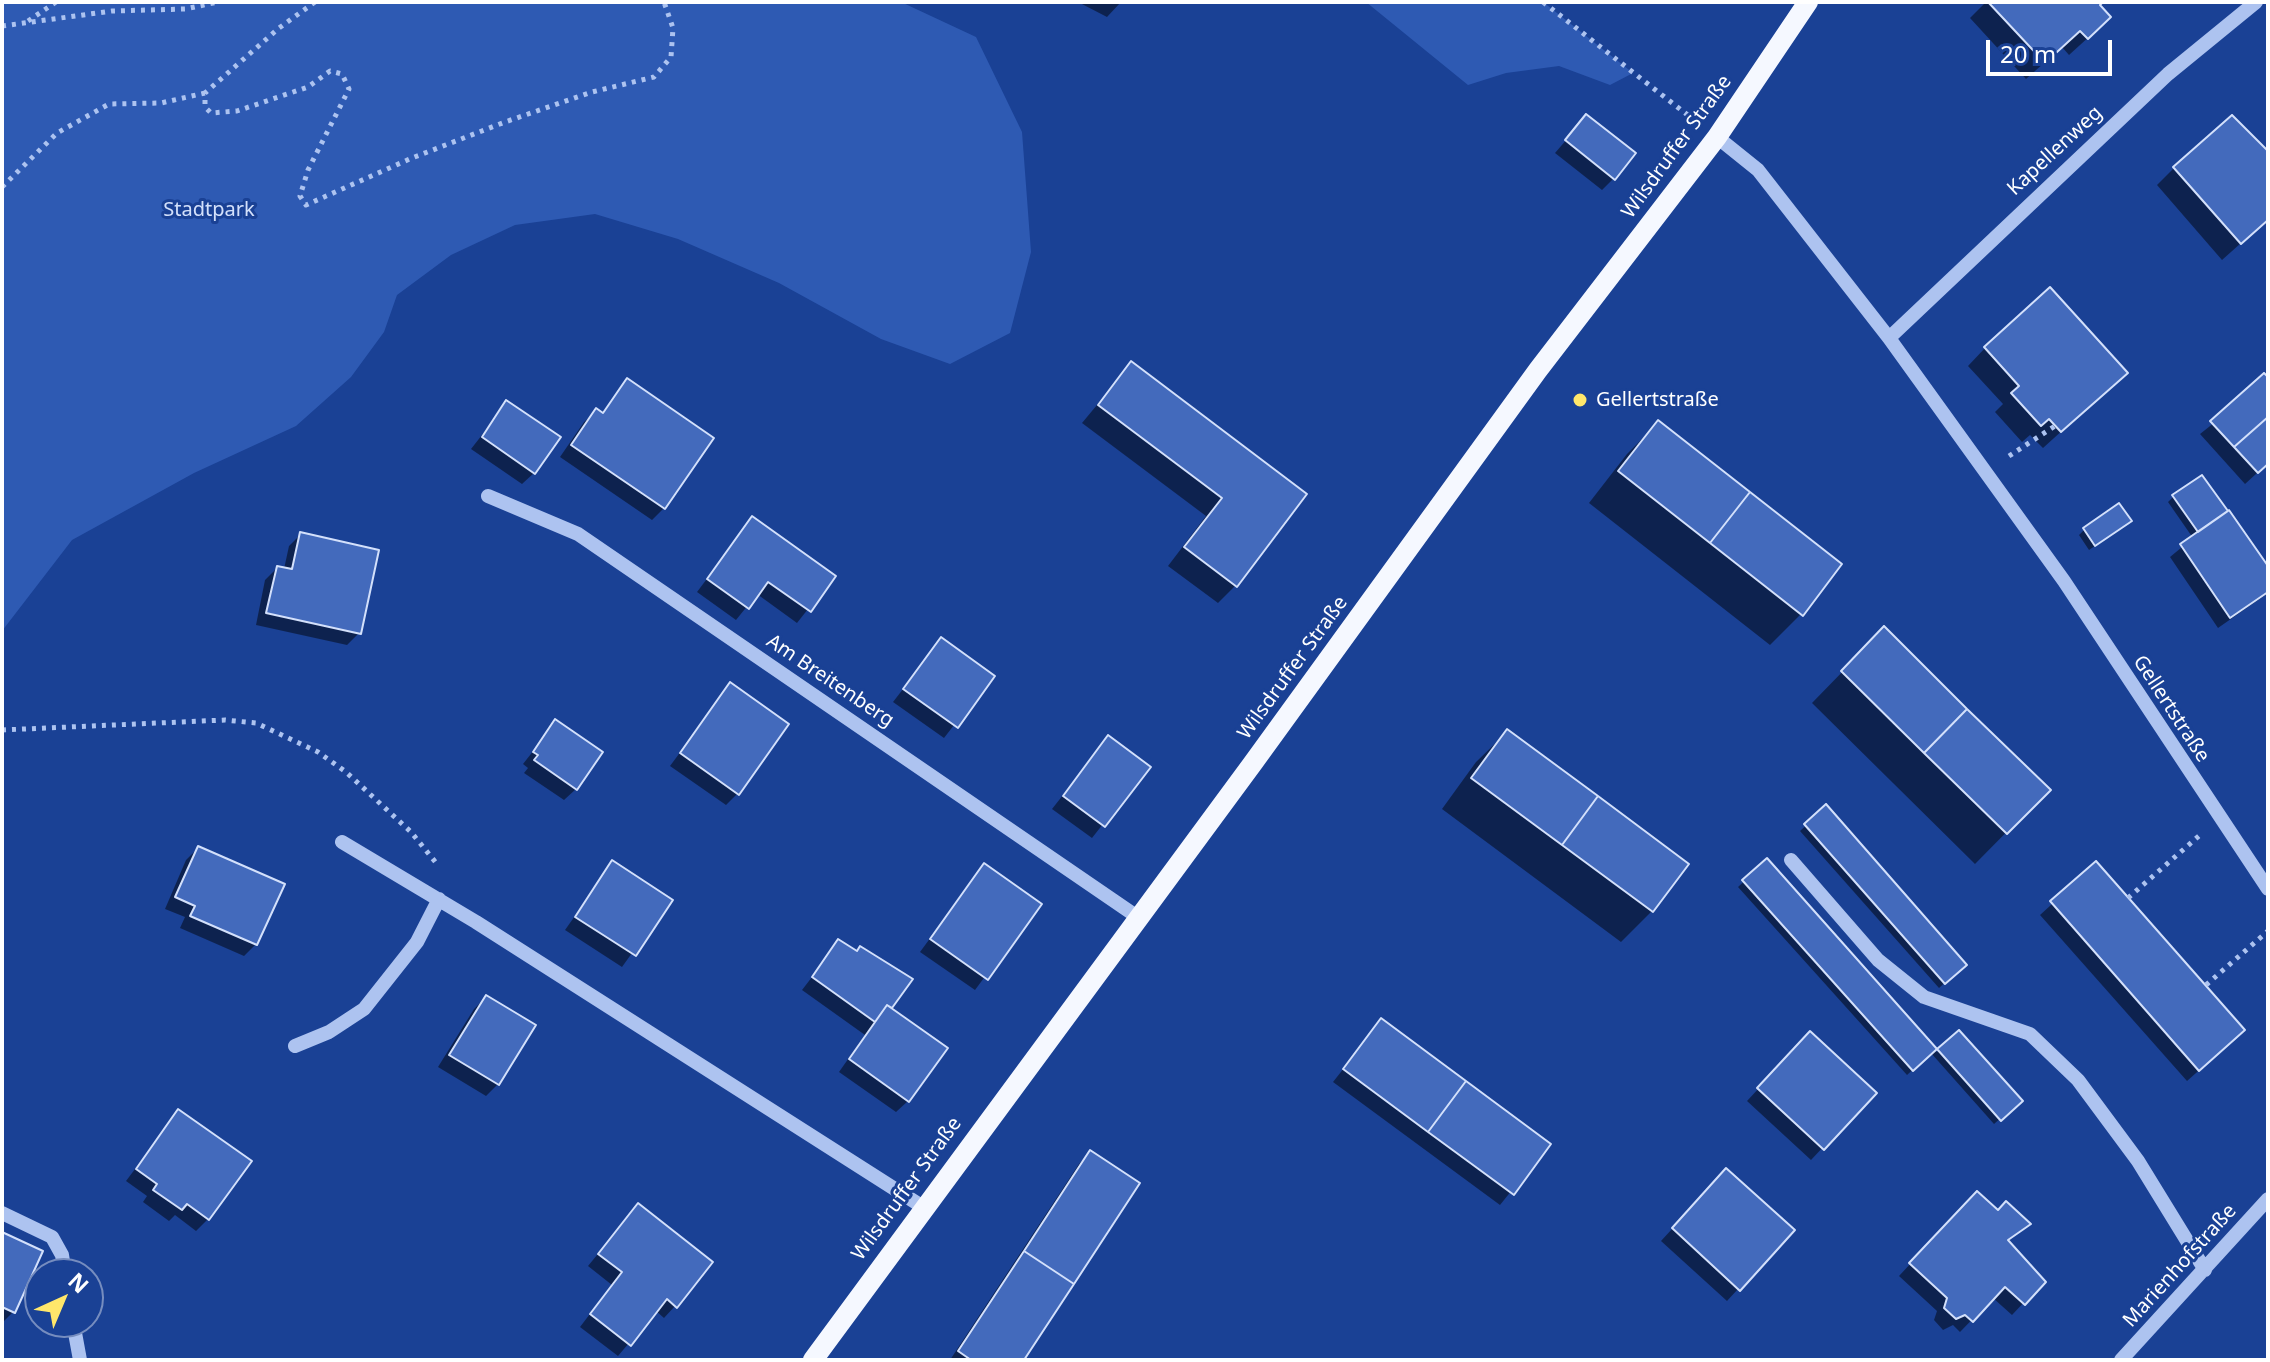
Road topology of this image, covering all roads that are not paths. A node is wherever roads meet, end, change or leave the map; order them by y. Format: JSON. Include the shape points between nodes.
{"nodes":[{"id":1,"x":1808,"y":2,"type":"edge"},
{"id":2,"x":2256,"y":2,"type":"edge"},
{"id":3,"x":1717,"y":137,"type":"junction"},
{"id":4,"x":1889,"y":338,"type":"junction"},
{"id":5,"x":488,"y":496,"type":"dead end"},
{"id":6,"x":342,"y":842,"type":"dead end"},
{"id":7,"x":1791,"y":860,"type":"dead end"},
{"id":8,"x":2268,"y":889,"type":"edge"},
{"id":9,"x":439,"y":899,"type":"junction"},
{"id":10,"x":1139,"y":918,"type":"junction"},
{"id":11,"x":295,"y":1046,"type":"dead end"},
{"id":12,"x":2268,"y":1199,"type":"edge"},
{"id":13,"x":923,"y":1207,"type":"junction"},
{"id":14,"x":2,"y":1213,"type":"edge"},
{"id":15,"x":62,"y":1258,"type":"edge"},
{"id":16,"x":2205,"y":1270,"type":"junction"},
{"id":17,"x":76,"y":1338,"type":"edge"},
{"id":18,"x":80,"y":1360,"type":"edge"},
{"id":19,"x":813,"y":1360,"type":"edge"},
{"id":20,"x":2121,"y":1360,"type":"edge"}],
"edges":[{"from":1,"to":3,"type":"main road","name":"Wilsdruffer Straße"},
{"from":2,"to":4,"type":"street","name":"Kapellenweg","via":[[2157,84]]},
{"from":3,"to":4,"type":"street","name":"Gellertstraße","via":[[1758,170]]},
{"from":3,"to":10,"type":"main road","name":"Wilsdruffer Straße","via":[[1538,370]]},
{"from":4,"to":8,"type":"street","name":"Gellertstraße","via":[[2064,581]]},
{"from":5,"to":10,"type":"street","name":"Am Breitenberg","via":[[578,534]]},
{"from":6,"to":9,"type":"street"},
{"from":7,"to":16,"type":"street","via":[[1878,960],[1924,997],[2030,1034],[2078,1080],[2138,1161]]},
{"from":9,"to":11,"type":"street","via":[[417,942],[364,1009]]},
{"from":9,"to":13,"type":"street"},
{"from":10,"to":13,"type":"main road","name":"Wilsdruffer Straße"},
{"from":12,"to":16,"type":"street","name":"Marienhofstraße"},
{"from":13,"to":19,"type":"main road","name":"Wilsdruffer Straße"},
{"from":14,"to":15,"type":"street","via":[[52,1237]]},
{"from":16,"to":20,"type":"street","name":"Marienhofstraße"},
{"from":17,"to":18,"type":"street"}]}
